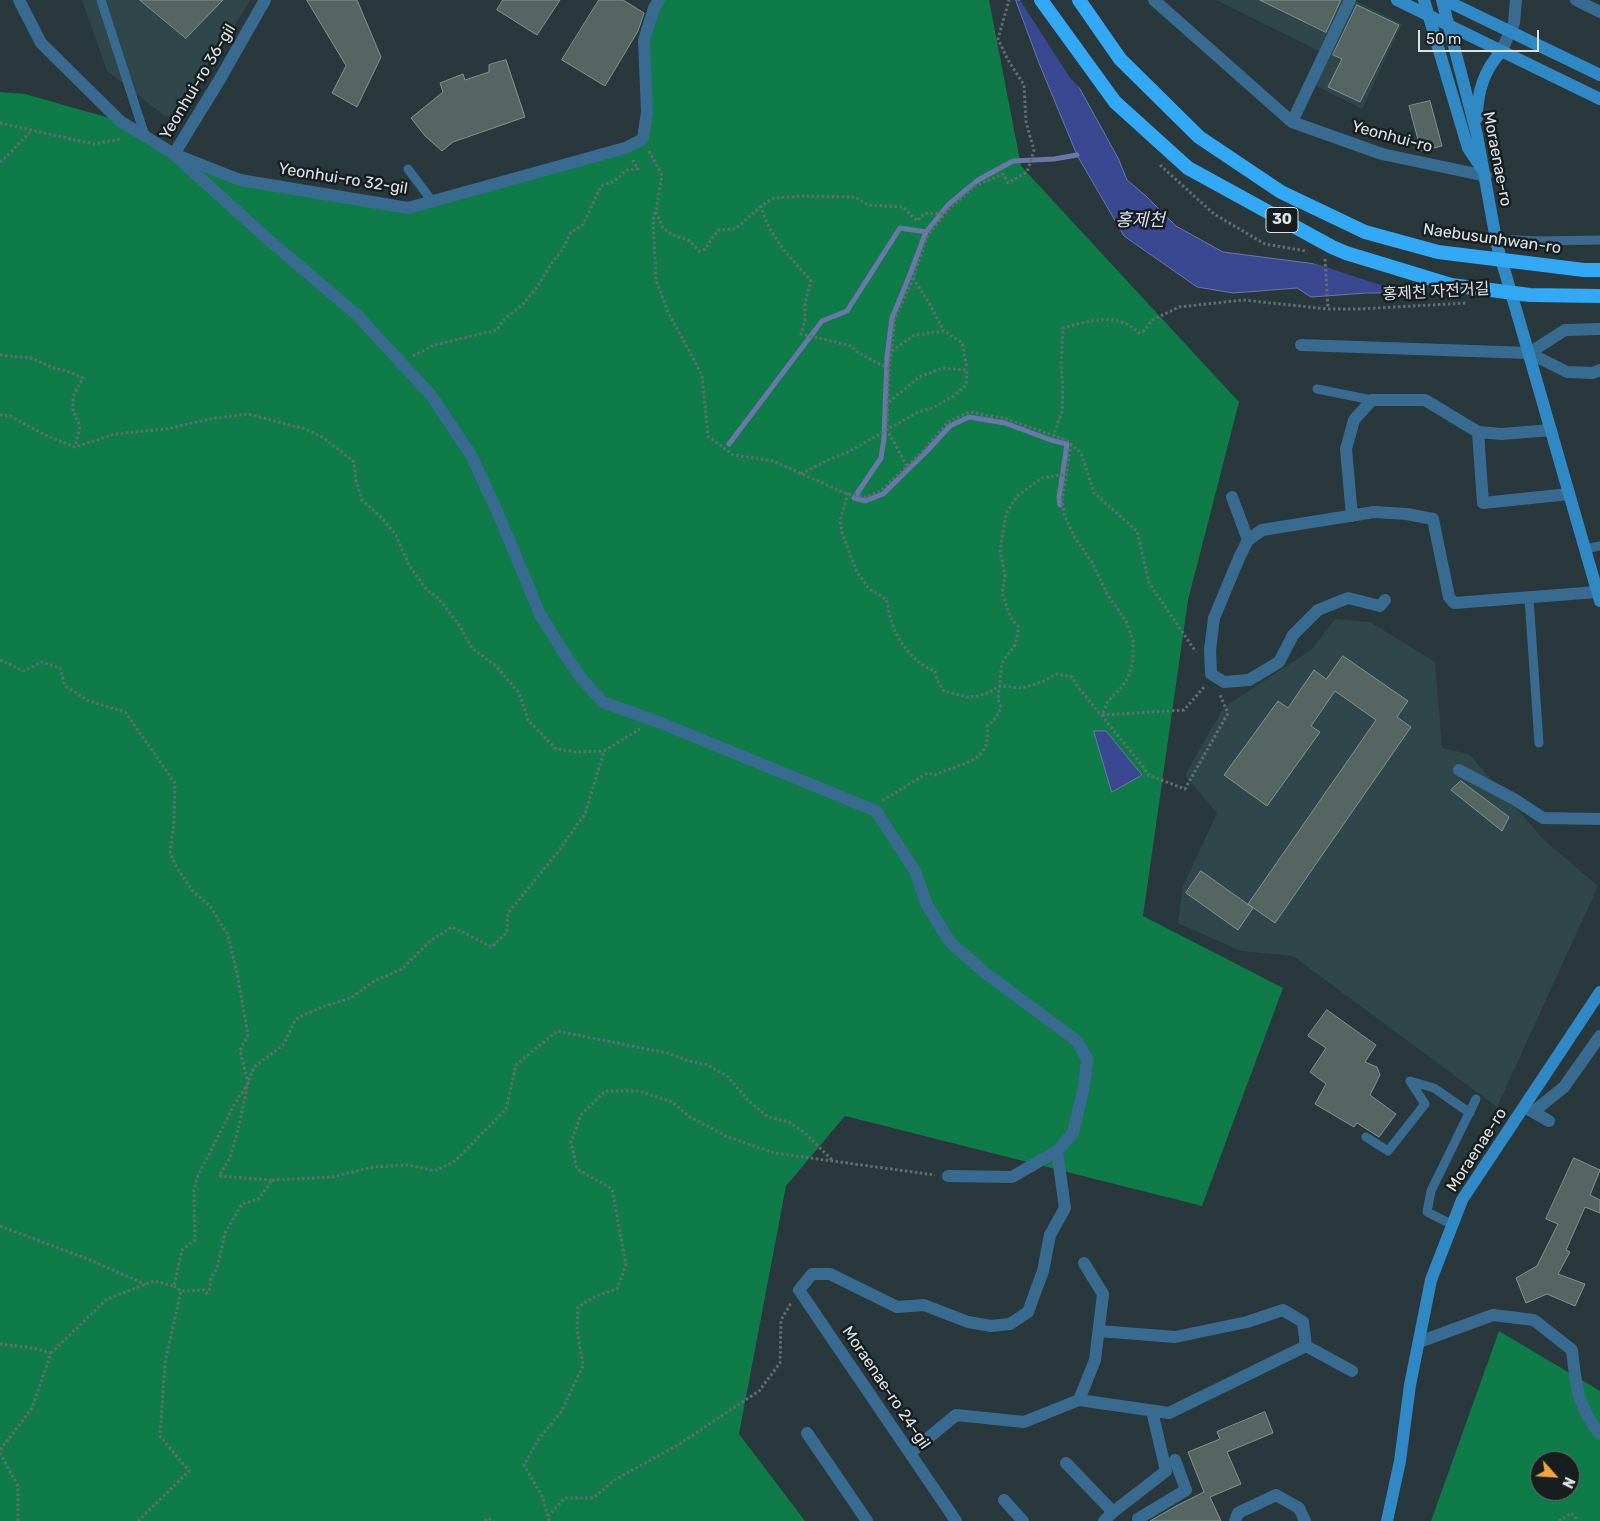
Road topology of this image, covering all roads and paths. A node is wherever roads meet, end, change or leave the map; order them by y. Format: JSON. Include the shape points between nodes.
{"nodes":[{"id":1,"x":19,"y":0,"type":"edge"},
{"id":2,"x":101,"y":0,"type":"edge"},
{"id":3,"x":265,"y":0,"type":"edge"},
{"id":4,"x":659,"y":0,"type":"edge"},
{"id":5,"x":1009,"y":0,"type":"edge"},
{"id":6,"x":1041,"y":0,"type":"edge"},
{"id":7,"x":1079,"y":0,"type":"edge"},
{"id":8,"x":1154,"y":0,"type":"edge"},
{"id":9,"x":1350,"y":0,"type":"edge"},
{"id":10,"x":1397,"y":0,"type":"edge"},
{"id":11,"x":1424,"y":0,"type":"edge"},
{"id":12,"x":1444,"y":0,"type":"edge"},
{"id":13,"x":1516,"y":0,"type":"edge"},
{"id":14,"x":1576,"y":0,"type":"edge"},
{"id":15,"x":1600,"y":12,"type":"edge"},
{"id":16,"x":1428,"y":14,"type":"junction"},
{"id":17,"x":1448,"y":24,"type":"junction"},
{"id":18,"x":1510,"y":33,"type":"junction"},
{"id":19,"x":1501,"y":52,"type":"junction"},
{"id":20,"x":1600,"y":75,"type":"edge"},
{"id":21,"x":1600,"y":99,"type":"edge"},
{"id":22,"x":1292,"y":122,"type":"junction"},
{"id":23,"x":0,"y":123,"type":"edge"},
{"id":24,"x":31,"y":130,"type":"junction"},
{"id":25,"x":1477,"y":135,"type":"junction"},
{"id":26,"x":145,"y":136,"type":"junction"},
{"id":27,"x":643,"y":139,"type":"junction"},
{"id":28,"x":625,"y":148,"type":"junction"},
{"id":29,"x":174,"y":154,"type":"junction"},
{"id":30,"x":0,"y":162,"type":"edge"},
{"id":31,"x":408,"y":169,"type":"dead end"},
{"id":32,"x":1486,"y":176,"type":"junction"},
{"id":33,"x":432,"y":201,"type":"junction"},
{"id":34,"x":761,"y":206,"type":"junction"},
{"id":35,"x":656,"y":211,"type":"junction"},
{"id":36,"x":944,"y":214,"type":"junction"},
{"id":37,"x":1600,"y":240,"type":"edge"},
{"id":38,"x":1496,"y":242,"type":"junction"},
{"id":39,"x":1325,"y":254,"type":"dead end"},
{"id":40,"x":1600,"y":270,"type":"edge"},
{"id":41,"x":913,"y":278,"type":"junction"},
{"id":42,"x":1600,"y":296,"type":"edge"},
{"id":43,"x":1475,"y":302,"type":"dead end"},
{"id":44,"x":1328,"y":309,"type":"junction"},
{"id":45,"x":1600,"y":329,"type":"edge"},
{"id":46,"x":944,"y":331,"type":"junction"},
{"id":47,"x":1301,"y":345,"type":"dead end"},
{"id":48,"x":891,"y":351,"type":"junction"},
{"id":49,"x":1529,"y":353,"type":"junction"},
{"id":50,"x":0,"y":355,"type":"edge"},
{"id":51,"x":406,"y":368,"type":"junction"},
{"id":52,"x":889,"y":369,"type":"junction"},
{"id":53,"x":967,"y":370,"type":"junction"},
{"id":54,"x":1598,"y":374,"type":"edge"},
{"id":55,"x":1317,"y":389,"type":"dead end"},
{"id":56,"x":1372,"y":400,"type":"junction"},
{"id":57,"x":888,"y":402,"type":"junction"},
{"id":58,"x":0,"y":415,"type":"edge"},
{"id":59,"x":887,"y":430,"type":"junction"},
{"id":60,"x":1551,"y":430,"type":"junction"},
{"id":61,"x":1478,"y":432,"type":"junction"},
{"id":62,"x":1053,"y":437,"type":"junction"},
{"id":63,"x":1071,"y":444,"type":"junction"},
{"id":64,"x":75,"y":447,"type":"junction"},
{"id":65,"x":907,"y":466,"type":"junction"},
{"id":66,"x":802,"y":474,"type":"junction"},
{"id":67,"x":1067,"y":474,"type":"junction"},
{"id":68,"x":848,"y":494,"type":"junction"},
{"id":69,"x":1569,"y":494,"type":"junction"},
{"id":70,"x":1232,"y":498,"type":"dead end"},
{"id":71,"x":1352,"y":516,"type":"junction"},
{"id":72,"x":1248,"y":540,"type":"junction"},
{"id":73,"x":1600,"y":546,"type":"edge"},
{"id":74,"x":1585,"y":549,"type":"junction"},
{"id":75,"x":1599,"y":597,"type":"edge"},
{"id":76,"x":1529,"y":598,"type":"junction"},
{"id":77,"x":1385,"y":600,"type":"dead end"},
{"id":78,"x":0,"y":660,"type":"edge"},
{"id":79,"x":1211,"y":674,"type":"junction"},
{"id":80,"x":999,"y":686,"type":"junction"},
{"id":81,"x":1102,"y":715,"type":"junction"},
{"id":82,"x":647,"y":718,"type":"junction"},
{"id":83,"x":1539,"y":743,"type":"dead end"},
{"id":84,"x":604,"y":751,"type":"junction"},
{"id":85,"x":1459,"y":770,"type":"dead end"},
{"id":86,"x":868,"y":807,"type":"junction"},
{"id":87,"x":1600,"y":818,"type":"edge"},
{"id":88,"x":1600,"y":992,"type":"edge"},
{"id":89,"x":1600,"y":1038,"type":"edge"},
{"id":90,"x":248,"y":1084,"type":"junction"},
{"id":91,"x":1476,"y":1099,"type":"dead end"},
{"id":92,"x":1528,"y":1110,"type":"junction"},
{"id":93,"x":1470,"y":1113,"type":"junction"},
{"id":94,"x":1549,"y":1121,"type":"dead end"},
{"id":95,"x":1366,"y":1137,"type":"dead end"},
{"id":96,"x":1057,"y":1152,"type":"junction"},
{"id":97,"x":834,"y":1161,"type":"junction"},
{"id":98,"x":948,"y":1176,"type":"joint"},
{"id":99,"x":272,"y":1180,"type":"junction"},
{"id":100,"x":1453,"y":1225,"type":"junction"},
{"id":101,"x":0,"y":1226,"type":"edge"},
{"id":102,"x":1084,"y":1263,"type":"dead end"},
{"id":103,"x":145,"y":1285,"type":"junction"},
{"id":104,"x":174,"y":1286,"type":"junction"},
{"id":105,"x":181,"y":1290,"type":"junction"},
{"id":106,"x":799,"y":1290,"type":"junction"},
{"id":107,"x":1098,"y":1331,"type":"junction"},
{"id":108,"x":1419,"y":1342,"type":"junction"},
{"id":109,"x":0,"y":1344,"type":"edge"},
{"id":110,"x":1306,"y":1346,"type":"junction"},
{"id":111,"x":50,"y":1353,"type":"junction"},
{"id":112,"x":1352,"y":1371,"type":"dead end"},
{"id":113,"x":1079,"y":1400,"type":"junction"},
{"id":114,"x":1152,"y":1411,"type":"junction"},
{"id":115,"x":807,"y":1433,"type":"dead end"},
{"id":116,"x":1600,"y":1434,"type":"edge"},
{"id":117,"x":0,"y":1452,"type":"edge"},
{"id":118,"x":910,"y":1453,"type":"junction"},
{"id":119,"x":1175,"y":1460,"type":"dead end"},
{"id":120,"x":1066,"y":1463,"type":"dead end"},
{"id":121,"x":1004,"y":1500,"type":"dead end"},
{"id":122,"x":548,"y":1516,"type":"junction"},
{"id":123,"x":1108,"y":1516,"type":"edge"},
{"id":124,"x":1137,"y":1520,"type":"edge"},
{"id":125,"x":18,"y":1521,"type":"edge"},
{"id":126,"x":138,"y":1521,"type":"edge"},
{"id":127,"x":485,"y":1521,"type":"edge"},
{"id":128,"x":494,"y":1521,"type":"edge"},
{"id":129,"x":549,"y":1521,"type":"edge"},
{"id":130,"x":867,"y":1521,"type":"edge"},
{"id":131,"x":956,"y":1521,"type":"edge"},
{"id":132,"x":1023,"y":1521,"type":"edge"},
{"id":133,"x":1234,"y":1521,"type":"edge"},
{"id":134,"x":1305,"y":1521,"type":"edge"},
{"id":135,"x":1387,"y":1521,"type":"edge"},
{"id":136,"x":1559,"y":1521,"type":"edge"},
{"id":137,"x":1578,"y":1521,"type":"edge"}],
"edges":[{"from":1,"to":26,"type":"street","name":"Yeonhui-ro 32-gil","via":[[41,43],[120,121]]},
{"from":2,"to":26,"type":"lane"},
{"from":3,"to":29,"type":"street","name":"Yeonhui-ro 36-gil"},
{"from":4,"to":27,"type":"street","via":[[644,40],[647,112]]},
{"from":5,"to":36,"type":"path","via":[[998,39],[1024,85],[1026,122],[1034,150],[1027,172],[1008,183],[1004,174],[975,186]]},
{"from":6,"to":42,"type":"highway","number":"30","bridge":true,"via":[[1116,102],[1188,168],[1332,247],[1451,285],[1530,295]]},
{"from":7,"to":40,"type":"highway","name":"Naebusunhwan-ro","number":"30","bridge":true,"via":[[1120,59],[1199,137],[1281,192],[1365,232],[1438,252]]},
{"from":8,"to":22,"type":"street","name":"Yeonhui-ro"},
{"from":9,"to":22,"type":"street"},
{"from":10,"to":16,"type":"main road"},
{"from":11,"to":16,"type":"main road"},
{"from":12,"to":17,"type":"main road","name":"Moraenae-ro"},
{"from":12,"to":18,"type":"main road"},
{"from":13,"to":18,"type":"street"},
{"from":14,"to":15,"type":"street"},
{"from":16,"to":17,"type":"main road"},
{"from":16,"to":32,"type":"main road","via":[[1468,148]]},
{"from":17,"to":19,"type":"main road"},
{"from":17,"to":25,"type":"main road","name":"Moraenae-ro"},
{"from":18,"to":19,"type":"street"},
{"from":18,"to":20,"type":"main road"},
{"from":19,"to":21,"type":"main road"},
{"from":19,"to":25,"type":"main road","via":[[1493,60],[1478,96]]},
{"from":22,"to":32,"type":"street","name":"Yeonhui-ro","via":[[1382,154]]},
{"from":23,"to":24,"type":"path"},
{"from":24,"to":26,"type":"path","via":[[93,144]]},
{"from":24,"to":30,"type":"path"},
{"from":25,"to":32,"type":"main road","name":"Moraenae-ro"},
{"from":26,"to":29,"type":"street","name":"Yeonhui-ro 32-gil"},
{"from":27,"to":28,"type":"street","name":"Yeonhui-ro 32-gil"},
{"from":27,"to":35,"type":"path","via":[[662,175]]},
{"from":28,"to":33,"type":"street","name":"Yeonhui-ro 32-gil"},
{"from":28,"to":51,"type":"path","via":[[638,169],[626,170],[615,181],[601,186],[583,225],[571,232],[563,249],[522,305],[503,320],[497,330],[434,346],[414,355]]},
{"from":29,"to":33,"type":"street","name":"Yeonhui-ro 32-gil","via":[[240,180],[408,208]]},
{"from":29,"to":51,"type":"street","via":[[357,315]]},
{"from":31,"to":33,"type":"lane"},
{"from":32,"to":38,"type":"main road","name":"Moraenae-ro"},
{"from":34,"to":35,"type":"path","via":[[735,229],[718,230],[705,249],[699,251],[690,241],[663,228]]},
{"from":34,"to":36,"type":"path","via":[[774,198],[837,196],[855,197],[868,205],[903,207],[917,222],[925,213]]},
{"from":34,"to":52,"type":"path","via":[[765,223],[776,240],[811,281],[801,334],[852,346]]},
{"from":35,"to":66,"type":"path","via":[[653,220],[656,280],[668,312],[702,375],[708,436],[733,456],[772,461]]},
{"from":36,"to":41,"type":"path","via":[[928,235]]},
{"from":37,"to":38,"type":"lane"},
{"from":38,"to":49,"type":"main road","name":"Moraenae-ro","bridge":true},
{"from":39,"to":44,"type":"path"},
{"from":41,"to":46,"type":"path"},
{"from":41,"to":48,"type":"path","via":[[895,319]]},
{"from":43,"to":44,"type":"path","name":"홍제천 자전거길"},
{"from":44,"to":62,"type":"path","name":"홍제천 자전거길","via":[[1243,300],[1179,307],[1152,320],[1139,333],[1124,322],[1106,319],[1062,328],[1062,412]]},
{"from":45,"to":49,"type":"street","via":[[1565,330]]},
{"from":46,"to":48,"type":"path","via":[[914,335]]},
{"from":46,"to":53,"type":"path","via":[[962,343]]},
{"from":47,"to":49,"type":"street"},
{"from":48,"to":52,"type":"path"},
{"from":49,"to":54,"type":"street","via":[[1567,372]]},
{"from":49,"to":60,"type":"main road","name":"Moraenae-ro"},
{"from":50,"to":64,"type":"path","via":[[30,358],[83,378],[73,396],[73,411],[80,426]]},
{"from":51,"to":82,"type":"street","via":[[430,395],[471,455],[540,614],[567,658],[603,702]]},
{"from":52,"to":57,"type":"path"},
{"from":53,"to":57,"type":"path","via":[[943,368],[919,377]]},
{"from":53,"to":59,"type":"path","via":[[966,385],[955,395]]},
{"from":55,"to":56,"type":"lane"},
{"from":56,"to":61,"type":"street","via":[[1425,400]]},
{"from":56,"to":71,"type":"street","via":[[1354,420],[1346,448]]},
{"from":57,"to":59,"type":"path"},
{"from":58,"to":64,"type":"path","via":[[10,416]]},
{"from":59,"to":65,"type":"path"},
{"from":59,"to":66,"type":"path"},
{"from":60,"to":61,"type":"street","via":[[1502,434]]},
{"from":60,"to":69,"type":"main road","name":"Moraenae-ro"},
{"from":61,"to":69,"type":"street","via":[[1483,503]]},
{"from":62,"to":63,"type":"path"},
{"from":62,"to":65,"type":"path","via":[[1007,420],[969,412],[948,422]]},
{"from":63,"to":67,"type":"path"},
{"from":63,"to":79,"type":"path","via":[[1081,453],[1094,493],[1137,531],[1149,583]]},
{"from":64,"to":84,"type":"path","via":[[115,434],[166,429],[248,414],[305,429],[324,438],[354,462],[362,500],[396,536],[426,589],[438,598],[472,648],[496,666],[519,693],[528,720],[556,749]]},
{"from":65,"to":68,"type":"path","via":[[882,490],[866,497]]},
{"from":66,"to":68,"type":"path"},
{"from":67,"to":80,"type":"path","via":[[1042,478],[1017,496],[1006,514],[1000,551],[1005,575],[1002,593],[1011,618],[1018,626],[1018,633],[1015,645],[1002,663]]},
{"from":67,"to":81,"type":"path","via":[[1062,500],[1065,518],[1107,594],[1126,621],[1133,640],[1133,660],[1128,678],[1108,701]]},
{"from":68,"to":80,"type":"path","via":[[840,521],[857,572],[869,588],[886,599],[896,634],[910,652],[925,669],[935,671],[944,691],[967,697],[979,696]]},
{"from":69,"to":74,"type":"main road","name":"Moraenae-ro"},
{"from":70,"to":72,"type":"street"},
{"from":71,"to":72,"type":"street","via":[[1262,530]]},
{"from":71,"to":76,"type":"street","via":[[1374,512],[1433,519],[1448,597],[1454,603]]},
{"from":72,"to":79,"type":"street","via":[[1214,618]]},
{"from":73,"to":74,"type":"lane"},
{"from":74,"to":75,"type":"main road","name":"Moraenae-ro"},
{"from":75,"to":76,"type":"street"},
{"from":76,"to":83,"type":"lane"},
{"from":77,"to":79,"type":"street","via":[[1380,606],[1348,598],[1318,610],[1293,635],[1279,662],[1249,680],[1224,682]]},
{"from":78,"to":90,"type":"path","via":[[24,670],[42,662],[60,668],[65,686],[89,701],[125,712],[175,783],[170,852],[192,890],[210,906],[228,935],[248,1035],[240,1050]]},
{"from":79,"to":81,"type":"path","via":[[1184,710]]},
{"from":79,"to":81,"type":"path","via":[[1228,712],[1185,789],[1148,775]]},
{"from":80,"to":81,"type":"path","via":[[1022,688],[1056,674],[1072,678]]},
{"from":80,"to":86,"type":"path","via":[[1000,708],[996,718],[987,726],[987,745],[980,755],[935,776],[928,773]]},
{"from":82,"to":84,"type":"path","via":[[639,729]]},
{"from":82,"to":86,"type":"street"},
{"from":84,"to":90,"type":"path","via":[[585,814],[508,913],[507,932],[492,948],[452,927],[430,941],[402,969],[374,981],[351,998],[296,1019],[283,1045],[254,1067]]},
{"from":85,"to":87,"type":"street","via":[[1543,818]]},
{"from":86,"to":96,"type":"street","via":[[876,811],[915,871],[927,905],[950,942],[984,972],[1077,1041],[1087,1059],[1073,1133]]},
{"from":88,"to":92,"type":"main road","name":"Moraenae-ro"},
{"from":89,"to":92,"type":"street","via":[[1564,1087]]},
{"from":90,"to":99,"type":"path","via":[[230,1158],[219,1176]]},
{"from":90,"to":104,"type":"path","via":[[198,1178],[194,1190],[195,1240],[182,1250]]},
{"from":91,"to":93,"type":"lane"},
{"from":92,"to":94,"type":"street"},
{"from":92,"to":100,"type":"main road","name":"Moraenae-ro","via":[[1462,1200]]},
{"from":93,"to":95,"type":"lane","via":[[1434,1088],[1410,1081],[1424,1104],[1388,1151]]},
{"from":93,"to":100,"type":"lane","via":[[1430,1191],[1427,1212]]},
{"from":96,"to":98,"type":"street","via":[[1012,1177]]},
{"from":96,"to":106,"type":"street","via":[[1066,1208],[1050,1235],[1044,1271],[1028,1312],[1010,1324],[991,1326],[968,1322],[924,1305],[896,1307],[830,1274],[812,1274]]},
{"from":97,"to":98,"type":"path"},
{"from":97,"to":99,"type":"path","via":[[789,1122],[768,1117],[727,1076],[708,1065],[668,1053],[557,1031],[516,1065],[506,1109],[455,1161],[434,1171],[408,1165],[373,1167],[332,1177]]},
{"from":97,"to":122,"type":"path","via":[[764,1150],[728,1137],[690,1117],[672,1102],[638,1091],[605,1090],[581,1115],[571,1142],[577,1169],[612,1189],[626,1265],[617,1289],[578,1307],[577,1329],[583,1366],[561,1412],[538,1440],[524,1465],[543,1498]]},
{"from":99,"to":105,"type":"path","via":[[259,1200],[242,1204],[225,1233],[209,1292]]},
{"from":100,"to":108,"type":"main road","name":"Moraenae-ro","via":[[1431,1280]]},
{"from":101,"to":103,"type":"path"},
{"from":102,"to":107,"type":"street","via":[[1103,1294]]},
{"from":103,"to":104,"type":"path","via":[[154,1281]]},
{"from":103,"to":111,"type":"path","via":[[107,1299]]},
{"from":104,"to":105,"type":"path"},
{"from":105,"to":126,"type":"path","via":[[165,1362],[160,1436],[189,1471]]},
{"from":106,"to":118,"type":"street","name":"Moraenae-ro 24-gil"},
{"from":106,"to":122,"type":"path","via":[[781,1320],[780,1363],[759,1391],[678,1445],[616,1479],[593,1498],[565,1498]]},
{"from":107,"to":110,"type":"street","via":[[1175,1337],[1247,1322],[1283,1310],[1303,1322]]},
{"from":107,"to":113,"type":"street","via":[[1095,1360]]},
{"from":108,"to":116,"type":"street","via":[[1493,1315],[1534,1320],[1572,1350],[1577,1394],[1590,1422]]},
{"from":108,"to":135,"type":"main road","name":"Moraenae-ro"},
{"from":109,"to":111,"type":"path"},
{"from":110,"to":112,"type":"street"},
{"from":110,"to":114,"type":"street","via":[[1169,1413]]},
{"from":111,"to":117,"type":"path","via":[[32,1408]]},
{"from":113,"to":114,"type":"street"},
{"from":113,"to":118,"type":"street","via":[[1024,1422],[956,1415]]},
{"from":114,"to":123,"type":"street","via":[[1166,1471]]},
{"from":115,"to":130,"type":"street"},
{"from":117,"to":125,"type":"path","via":[[18,1486]]},
{"from":118,"to":131,"type":"street","name":"Moraenae-ro 24-gil"},
{"from":119,"to":124,"type":"street","via":[[1186,1490]]},
{"from":120,"to":123,"type":"street"},
{"from":121,"to":132,"type":"street"},
{"from":122,"to":129,"type":"path"},
{"from":127,"to":128,"type":"path","via":[[488,1518]]},
{"from":133,"to":134,"type":"street","via":[[1238,1513],[1276,1495],[1299,1508]]},
{"from":136,"to":137,"type":"path","via":[[1571,1513]]}]}
